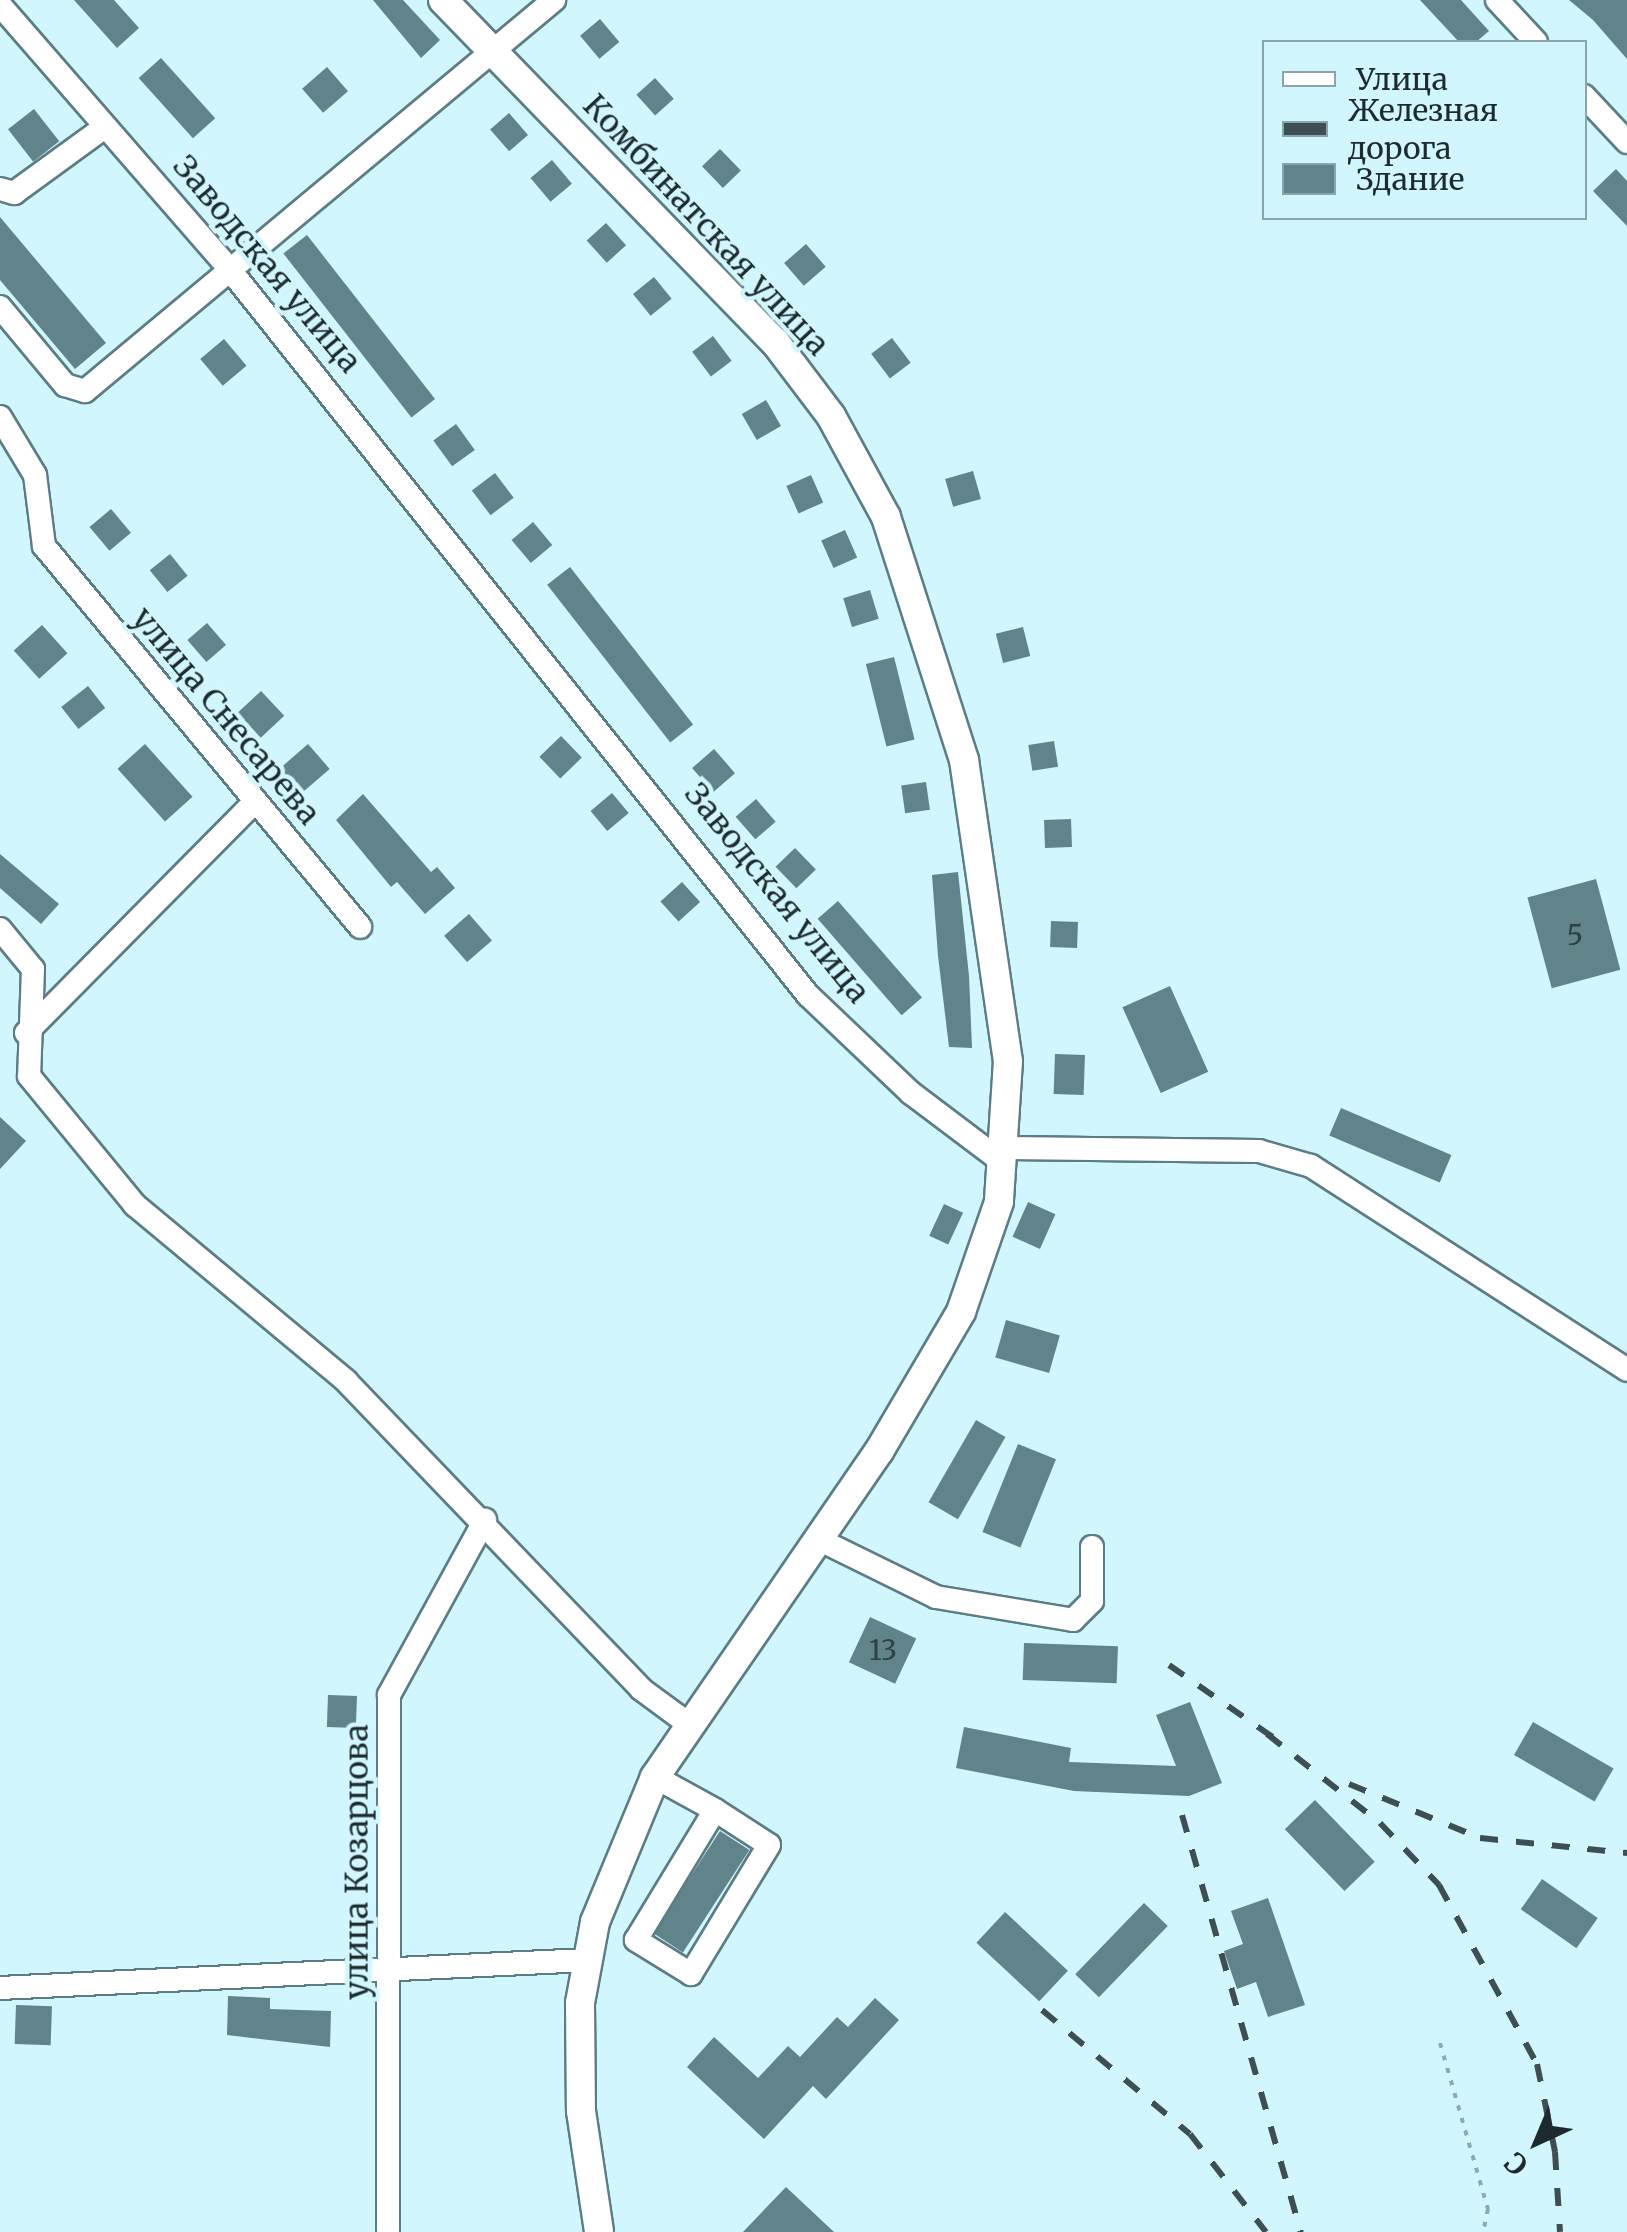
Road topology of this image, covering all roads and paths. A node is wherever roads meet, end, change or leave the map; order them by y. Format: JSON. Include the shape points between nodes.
{"nodes":[{"id":1,"x":443,"y":0,"type":"edge"},
{"id":2,"x":554,"y":0,"type":"edge"},
{"id":3,"x":1497,"y":0,"type":"edge"},
{"id":4,"x":1,"y":8,"type":"edge"},
{"id":5,"x":1534,"y":40,"type":"edge"},
{"id":6,"x":493,"y":50,"type":"junction"},
{"id":7,"x":1587,"y":99,"type":"edge"},
{"id":8,"x":105,"y":127,"type":"junction"},
{"id":9,"x":1627,"y":142,"type":"edge"},
{"id":10,"x":0,"y":190,"type":"edge"},
{"id":11,"x":227,"y":266,"type":"junction"},
{"id":12,"x":0,"y":307,"type":"edge"},
{"id":13,"x":0,"y":417,"type":"edge"},
{"id":14,"x":254,"y":803,"type":"junction"},
{"id":15,"x":360,"y":927,"type":"dead end"},
{"id":16,"x":0,"y":929,"type":"edge"},
{"id":17,"x":26,"y":1032,"type":"junction"},
{"id":18,"x":1006,"y":1155,"type":"junction"},
{"id":19,"x":1627,"y":1370,"type":"edge"},
{"id":20,"x":485,"y":1520,"type":"junction"},
{"id":21,"x":820,"y":1540,"type":"junction"},
{"id":22,"x":1092,"y":1547,"type":"dead end"},
{"id":23,"x":690,"y":1725,"type":"junction"},
{"id":24,"x":655,"y":1777,"type":"junction"},
{"id":25,"x":714,"y":1810,"type":"junction"},
{"id":26,"x":588,"y":1960,"type":"junction"},
{"id":27,"x":390,"y":1967,"type":"junction"},
{"id":28,"x":0,"y":1988,"type":"edge"},
{"id":29,"x":1440,"y":2043,"type":"dead end"},
{"id":30,"x":388,"y":2230,"type":"dead end"},
{"id":31,"x":600,"y":2232,"type":"edge"},
{"id":32,"x":1484,"y":2232,"type":"edge"}],
"edges":[{"from":1,"to":6,"type":"main road","name":"Комбинатская улица"},
{"from":2,"to":6,"type":"street"},
{"from":3,"to":5,"type":"street"},
{"from":4,"to":8,"type":"street","name":"Заводская улица"},
{"from":6,"to":11,"type":"street"},
{"from":6,"to":18,"type":"main road","name":"Комбинатская улица","via":[[775,342],[831,416],[886,517],[964,760],[1008,1061]]},
{"from":7,"to":9,"type":"street"},
{"from":8,"to":10,"type":"street","via":[[14,193]]},
{"from":8,"to":11,"type":"street","name":"Заводская улица"},
{"from":11,"to":12,"type":"street","via":[[168,328],[86,391],[65,385]]},
{"from":11,"to":18,"type":"street","name":"Заводская улица","via":[[808,996],[911,1094]]},
{"from":13,"to":14,"type":"street","name":"улица Снесарева","via":[[35,475],[44,546]]},
{"from":14,"to":15,"type":"street","name":"улица Снесарева"},
{"from":14,"to":17,"type":"street"},
{"from":16,"to":17,"type":"street","via":[[33,970]]},
{"from":17,"to":20,"type":"street","via":[[29,1076],[135,1205],[346,1381]]},
{"from":18,"to":19,"type":"street","via":[[1259,1151],[1311,1166]]},
{"from":18,"to":21,"type":"main road","via":[[986,1250],[961,1312]]},
{"from":20,"to":23,"type":"street","via":[[640,1688]]},
{"from":20,"to":27,"type":"street","name":"улица Козарцова","via":[[390,1694]]},
{"from":21,"to":22,"type":"street","via":[[936,1598],[1073,1620],[1092,1601]]},
{"from":21,"to":23,"type":"main road"},
{"from":23,"to":24,"type":"main road"},
{"from":24,"to":25,"type":"street"},
{"from":24,"to":26,"type":"main road","via":[[596,1922]]},
{"from":25,"to":25,"type":"street","via":[[769,1846],[692,1974],[636,1940]]},
{"from":26,"to":27,"type":"street"},
{"from":26,"to":31,"type":"main road","via":[[580,2003],[581,2111]]},
{"from":27,"to":28,"type":"street"},
{"from":27,"to":30,"type":"street","name":"улица Козарцова"},
{"from":29,"to":32,"type":"path","via":[[1488,2209]]}]}
